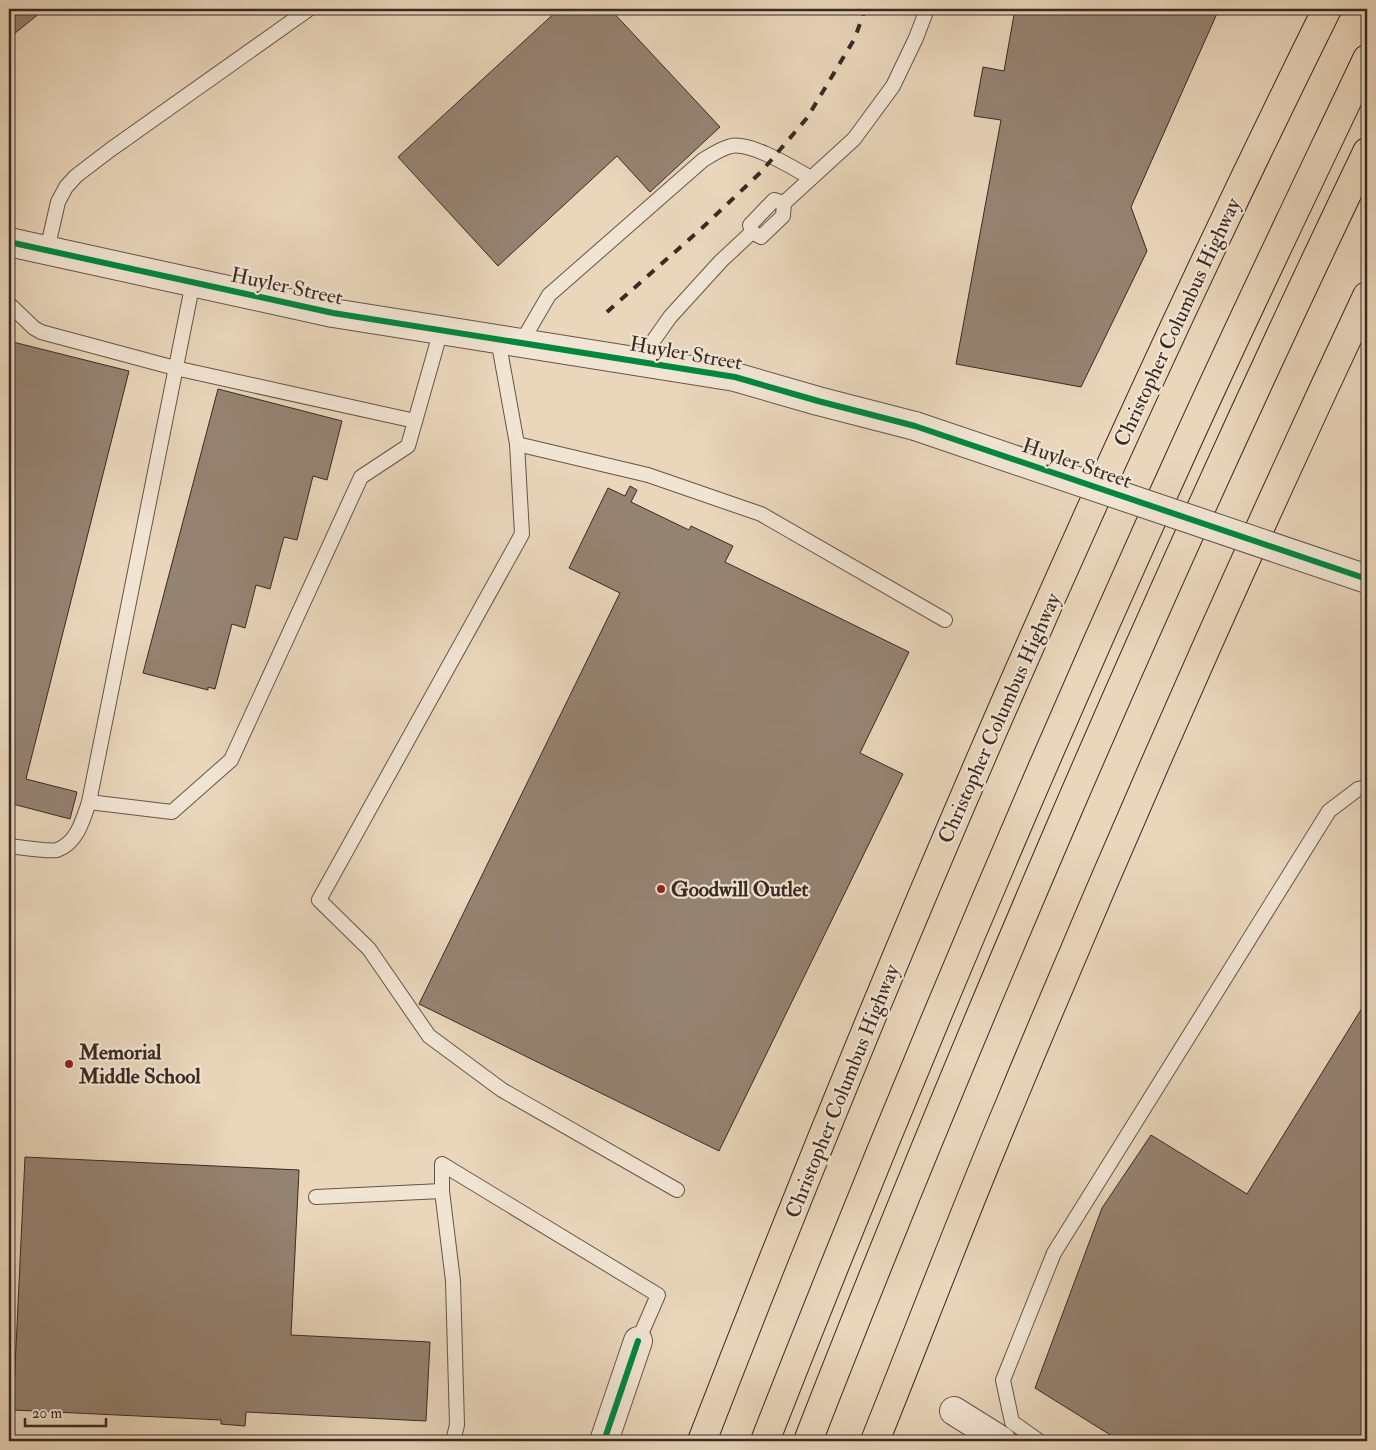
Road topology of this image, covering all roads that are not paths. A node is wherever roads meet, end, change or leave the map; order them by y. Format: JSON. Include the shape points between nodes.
{"nodes":[{"id":1,"x":309,"y":9,"type":"edge"},
{"id":2,"x":927,"y":9,"type":"edge"},
{"id":3,"x":1328,"y":9,"type":"edge"},
{"id":4,"x":1367,"y":60,"type":"edge"},
{"id":5,"x":1367,"y":152,"type":"edge"},
{"id":6,"x":811,"y":178,"type":"junction"},
{"id":7,"x":9,"y":242,"type":"edge"},
{"id":8,"x":47,"y":250,"type":"junction"},
{"id":9,"x":193,"y":282,"type":"junction"},
{"id":10,"x":1367,"y":296,"type":"edge"},
{"id":11,"x":9,"y":304,"type":"edge"},
{"id":12,"x":441,"y":330,"type":"junction"},
{"id":13,"x":509,"y":341,"type":"junction"},
{"id":14,"x":639,"y":361,"type":"junction"},
{"id":15,"x":175,"y":368,"type":"junction"},
{"id":16,"x":415,"y":421,"type":"junction"},
{"id":17,"x":517,"y":444,"type":"junction"},
{"id":18,"x":1367,"y":579,"type":"edge"},
{"id":19,"x":945,"y":620,"type":"dead end"},
{"id":20,"x":1367,"y":787,"type":"edge"},
{"id":21,"x":89,"y":802,"type":"junction"},
{"id":22,"x":9,"y":846,"type":"edge"},
{"id":23,"x":677,"y":1190,"type":"dead end"},
{"id":24,"x":442,"y":1191,"type":"junction"},
{"id":25,"x":316,"y":1197,"type":"dead end"},
{"id":26,"x":638,"y":1340,"type":"joint"},
{"id":27,"x":954,"y":1411,"type":"dead end"},
{"id":28,"x":453,"y":1441,"type":"edge"},
{"id":29,"x":604,"y":1441,"type":"edge"},
{"id":30,"x":702,"y":1441,"type":"edge"},
{"id":31,"x":765,"y":1441,"type":"edge"},
{"id":32,"x":808,"y":1441,"type":"edge"},
{"id":33,"x":875,"y":1441,"type":"edge"},
{"id":34,"x":1002,"y":1441,"type":"edge"},
{"id":35,"x":1039,"y":1441,"type":"edge"}],
"edges":[{"from":1,"to":8,"type":"lane","via":[[76,176],[58,202]]},
{"from":2,"to":6,"type":"lane","via":[[893,86],[854,139]]},
{"from":3,"to":30,"type":"highway","name":"Christopher Columbus Highway","via":[[1171,332],[1021,666],[826,1127]]},
{"from":4,"to":31,"type":"highway","via":[[1182,452],[1064,719],[919,1058]]},
{"from":5,"to":32,"type":"highway","via":[[1212,483],[1080,782],[944,1102]]},
{"from":6,"to":13,"type":"lane","via":[[764,152],[732,146],[717,152],[703,160],[549,295]]},
{"from":6,"to":14,"type":"lane","via":[[784,202],[784,216],[761,237],[752,232],[721,261],[670,317]]},
{"from":7,"to":8,"type":"street","name":"Huyler Street"},
{"from":8,"to":9,"type":"street","name":"Huyler Street"},
{"from":9,"to":12,"type":"street","name":"Huyler Street","via":[[333,313]]},
{"from":9,"to":15,"type":"lane"},
{"from":10,"to":33,"type":"highway","via":[[1250,548],[1123,836],[1008,1107]]},
{"from":11,"to":15,"type":"lane","via":[[41,332]]},
{"from":12,"to":13,"type":"street","name":"Huyler Street"},
{"from":12,"to":16,"type":"lane"},
{"from":13,"to":14,"type":"street","name":"Huyler Street"},
{"from":13,"to":17,"type":"lane"},
{"from":14,"to":18,"type":"street","name":"Huyler Street","bridge":true,"via":[[735,376],[916,426]]},
{"from":15,"to":16,"type":"lane"},
{"from":15,"to":21,"type":"lane"},
{"from":16,"to":21,"type":"lane","via":[[408,446],[361,477],[230,760],[172,812]]},
{"from":17,"to":19,"type":"lane","via":[[648,475],[762,514]]},
{"from":17,"to":23,"type":"lane","via":[[522,534],[319,900],[369,949],[428,1036],[502,1090]]},
{"from":20,"to":35,"type":"lane","via":[[1358,789],[1330,811],[1054,1253],[1004,1380],[1012,1422]]},
{"from":21,"to":22,"type":"lane","via":[[79,830],[56,851]]},
{"from":24,"to":25,"type":"lane"},
{"from":24,"to":26,"type":"lane","via":[[442,1164],[658,1294]]},
{"from":24,"to":28,"type":"lane","via":[[453,1281],[457,1425]]},
{"from":26,"to":29,"type":"street"},
{"from":27,"to":34,"type":"street"}]}
